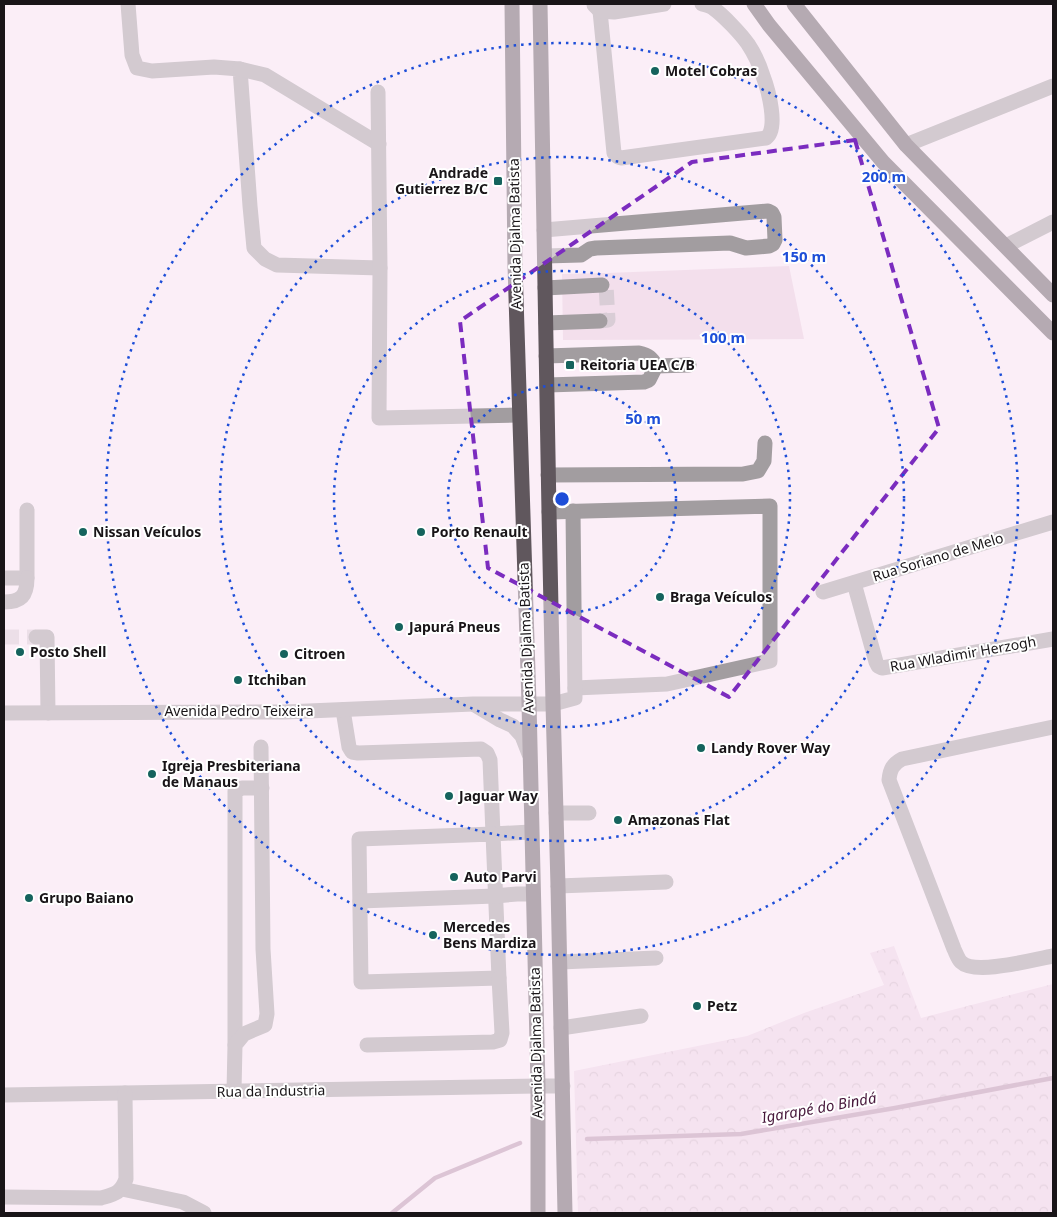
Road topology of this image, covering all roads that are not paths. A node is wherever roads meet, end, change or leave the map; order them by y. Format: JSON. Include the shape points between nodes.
{"nodes":[{"id":1,"x":128,"y":4,"type":"edge"},
{"id":2,"x":512,"y":4,"type":"edge"},
{"id":3,"x":664,"y":4,"type":"edge"},
{"id":4,"x":702,"y":4,"type":"edge"},
{"id":5,"x":754,"y":4,"type":"edge"},
{"id":6,"x":794,"y":4,"type":"edge"},
{"id":7,"x":542,"y":5,"type":"edge"},
{"id":8,"x":604,"y":7,"type":"edge"},
{"id":9,"x":240,"y":69,"type":"junction"},
{"id":10,"x":1053,"y":86,"type":"edge"},
{"id":11,"x":378,"y":92,"type":"dead end"},
{"id":12,"x":379,"y":144,"type":"junction"},
{"id":13,"x":906,"y":145,"type":"junction"},
{"id":14,"x":1053,"y":222,"type":"edge"},
{"id":15,"x":584,"y":227,"type":"junction"},
{"id":16,"x":544,"y":230,"type":"junction"},
{"id":17,"x":1006,"y":246,"type":"junction"},
{"id":18,"x":586,"y":253,"type":"junction"},
{"id":19,"x":545,"y":256,"type":"junction"},
{"id":20,"x":380,"y":268,"type":"junction"},
{"id":21,"x":602,"y":285,"type":"dead end"},
{"id":22,"x":545,"y":288,"type":"junction"},
{"id":23,"x":1053,"y":295,"type":"edge"},
{"id":24,"x":600,"y":321,"type":"dead end"},
{"id":25,"x":546,"y":323,"type":"junction"},
{"id":26,"x":1053,"y":333,"type":"edge"},
{"id":27,"x":546,"y":356,"type":"junction"},
{"id":28,"x":689,"y":365,"type":"dead end"},
{"id":29,"x":656,"y":366,"type":"junction"},
{"id":30,"x":547,"y":386,"type":"junction"},
{"id":31,"x":519,"y":415,"type":"junction"},
{"id":32,"x":765,"y":443,"type":"dead end"},
{"id":33,"x":548,"y":475,"type":"junction"},
{"id":34,"x":26,"y":510,"type":"dead end"},
{"id":35,"x":573,"y":511,"type":"junction"},
{"id":36,"x":548,"y":512,"type":"junction"},
{"id":37,"x":1053,"y":522,"type":"edge"},
{"id":38,"x":4,"y":578,"type":"edge"},
{"id":39,"x":27,"y":578,"type":"junction"},
{"id":40,"x":854,"y":583,"type":"junction"},
{"id":41,"x":823,"y":592,"type":"dead end"},
{"id":42,"x":4,"y":602,"type":"edge"},
{"id":43,"x":36,"y":637,"type":"dead end"},
{"id":44,"x":1053,"y":639,"type":"edge"},
{"id":45,"x":575,"y":688,"type":"junction"},
{"id":46,"x":528,"y":703,"type":"junction"},
{"id":47,"x":473,"y":704,"type":"junction"},
{"id":48,"x":553,"y":704,"type":"junction"},
{"id":49,"x":343,"y":710,"type":"junction"},
{"id":50,"x":4,"y":713,"type":"edge"},
{"id":51,"x":48,"y":713,"type":"junction"},
{"id":52,"x":1053,"y":727,"type":"edge"},
{"id":53,"x":261,"y":747,"type":"dead end"},
{"id":54,"x":530,"y":755,"type":"junction"},
{"id":55,"x":262,"y":788,"type":"junction"},
{"id":56,"x":589,"y":812,"type":"dead end"},
{"id":57,"x":556,"y":813,"type":"junction"},
{"id":58,"x":531,"y":832,"type":"junction"},
{"id":59,"x":493,"y":834,"type":"junction"},
{"id":60,"x":666,"y":882,"type":"dead end"},
{"id":61,"x":558,"y":886,"type":"junction"},
{"id":62,"x":533,"y":894,"type":"junction"},
{"id":63,"x":495,"y":896,"type":"junction"},
{"id":64,"x":360,"y":901,"type":"junction"},
{"id":65,"x":1053,"y":956,"type":"edge"},
{"id":66,"x":656,"y":958,"type":"dead end"},
{"id":67,"x":560,"y":962,"type":"junction"},
{"id":68,"x":499,"y":978,"type":"junction"},
{"id":69,"x":641,"y":1016,"type":"dead end"},
{"id":70,"x":562,"y":1028,"type":"junction"},
{"id":71,"x":235,"y":1044,"type":"junction"},
{"id":72,"x":367,"y":1044,"type":"dead end"},
{"id":73,"x":538,"y":1086,"type":"junction"},
{"id":74,"x":563,"y":1086,"type":"junction"},
{"id":75,"x":234,"y":1091,"type":"junction"},
{"id":76,"x":125,"y":1093,"type":"junction"},
{"id":77,"x":4,"y":1096,"type":"edge"},
{"id":78,"x":122,"y":1189,"type":"junction"},
{"id":79,"x":4,"y":1197,"type":"edge"},
{"id":80,"x":204,"y":1213,"type":"edge"},
{"id":81,"x":538,"y":1213,"type":"edge"},
{"id":82,"x":565,"y":1213,"type":"edge"}],
"edges":[{"from":1,"to":9,"type":"street","via":[[132,55],[137,68],[152,71]]},
{"from":2,"to":31,"type":"main road","name":"Avenida Djalma Batista"},
{"from":3,"to":8,"type":"street"},
{"from":4,"to":8,"type":"street","via":[[712,8],[737,30],[748,45],[763,75],[772,111],[769,136],[621,158],[614,153]]},
{"from":5,"to":26,"type":"main road","via":[[883,162]]},
{"from":6,"to":13,"type":"main road"},
{"from":7,"to":16,"type":"main road","name":"Avenida Djalma Batista"},
{"from":9,"to":12,"type":"street","via":[[265,74]]},
{"from":9,"to":20,"type":"street","via":[[254,248],[265,260],[277,265]]},
{"from":10,"to":13,"type":"street"},
{"from":11,"to":12,"type":"street"},
{"from":12,"to":20,"type":"street"},
{"from":13,"to":17,"type":"main road"},
{"from":14,"to":17,"type":"street"},
{"from":15,"to":16,"type":"street"},
{"from":15,"to":18,"type":"street"},
{"from":15,"to":18,"type":"street","via":[[768,211],[774,217],[776,240],[769,246],[746,248],[730,243],[596,248]]},
{"from":16,"to":19,"type":"main road","name":"Avenida Djalma Batista"},
{"from":17,"to":23,"type":"main road"},
{"from":18,"to":19,"type":"street"},
{"from":19,"to":22,"type":"main road","name":"Avenida Djalma Batista"},
{"from":20,"to":31,"type":"street","via":[[379,418]]},
{"from":21,"to":22,"type":"street"},
{"from":22,"to":25,"type":"main road","name":"Avenida Djalma Batista"},
{"from":24,"to":25,"type":"street"},
{"from":25,"to":27,"type":"main road","name":"Avenida Djalma Batista"},
{"from":27,"to":29,"type":"street","via":[[640,353],[648,355]]},
{"from":27,"to":30,"type":"main road","name":"Avenida Djalma Batista"},
{"from":28,"to":29,"type":"street"},
{"from":29,"to":30,"type":"street","via":[[649,380],[644,382]]},
{"from":30,"to":33,"type":"main road","name":"Avenida Djalma Batista"},
{"from":31,"to":46,"type":"main road","name":"Avenida Djalma Batista"},
{"from":32,"to":33,"type":"street","via":[[764,461],[758,471],[743,474]]},
{"from":33,"to":36,"type":"main road","name":"Avenida Djalma Batista"},
{"from":34,"to":39,"type":"street"},
{"from":35,"to":36,"type":"street"},
{"from":35,"to":45,"type":"street"},
{"from":35,"to":45,"type":"street","via":[[770,506],[770,661],[667,684]]},
{"from":36,"to":48,"type":"main road","name":"Avenida Djalma Batista"},
{"from":37,"to":40,"type":"street","name":"Rua Soriano de Melo"},
{"from":38,"to":39,"type":"street"},
{"from":39,"to":42,"type":"street","via":[[22,597],[18,601]]},
{"from":40,"to":41,"type":"street","name":"Rua Soriano de Melo"},
{"from":40,"to":44,"type":"street","name":"Rua Wladimir Herzogh","via":[[876,662],[882,668]]},
{"from":43,"to":51,"type":"street","via":[[47,637]]},
{"from":45,"to":48,"type":"street","via":[[575,698]]},
{"from":46,"to":47,"type":"street","name":"Avenida Pedro Teixeira"},
{"from":46,"to":48,"type":"street","name":"Avenida Pedro Teixeira"},
{"from":46,"to":54,"type":"main road","name":"Avenida Djalma Batista"},
{"from":47,"to":49,"type":"street","name":"Avenida Pedro Teixeira"},
{"from":47,"to":54,"type":"street","via":[[513,726],[522,736]]},
{"from":48,"to":57,"type":"main road","name":"Avenida Djalma Batista"},
{"from":49,"to":51,"type":"street","name":"Avenida Pedro Teixeira"},
{"from":49,"to":59,"type":"street","via":[[352,752],[481,749],[487,753]]},
{"from":50,"to":51,"type":"street","name":"Avenida Pedro Teixeira"},
{"from":52,"to":65,"type":"street","via":[[902,759],[894,764],[889,780],[961,963],[986,968]]},
{"from":53,"to":55,"type":"street"},
{"from":54,"to":58,"type":"main road","name":"Avenida Djalma Batista"},
{"from":55,"to":71,"type":"street","via":[[263,949],[267,1014],[265,1025],[244,1034]]},
{"from":55,"to":71,"type":"street","via":[[235,791]]},
{"from":56,"to":57,"type":"street"},
{"from":57,"to":61,"type":"main road","name":"Avenida Djalma Batista"},
{"from":58,"to":59,"type":"street"},
{"from":58,"to":62,"type":"main road","name":"Avenida Djalma Batista"},
{"from":59,"to":63,"type":"street"},
{"from":59,"to":64,"type":"street","via":[[359,839]]},
{"from":60,"to":61,"type":"street"},
{"from":61,"to":67,"type":"main road","name":"Avenida Djalma Batista"},
{"from":62,"to":63,"type":"street"},
{"from":62,"to":73,"type":"main road","name":"Avenida Djalma Batista"},
{"from":63,"to":64,"type":"street"},
{"from":63,"to":68,"type":"street"},
{"from":64,"to":68,"type":"street","via":[[361,982]]},
{"from":66,"to":67,"type":"street"},
{"from":67,"to":70,"type":"main road","name":"Avenida Djalma Batista"},
{"from":68,"to":72,"type":"street","via":[[500,1040]]},
{"from":69,"to":70,"type":"street"},
{"from":70,"to":74,"type":"main road","name":"Avenida Djalma Batista"},
{"from":71,"to":75,"type":"street"},
{"from":73,"to":74,"type":"street","name":"Rua da Industria"},
{"from":73,"to":75,"type":"street","name":"Rua da Industria"},
{"from":73,"to":81,"type":"main road","name":"Avenida Djalma Batista"},
{"from":74,"to":82,"type":"main road","name":"Avenida Djalma Batista"},
{"from":75,"to":76,"type":"street","name":"Rua da Industria"},
{"from":76,"to":77,"type":"street","name":"Rua da Industria"},
{"from":76,"to":78,"type":"street","via":[[126,1179]]},
{"from":78,"to":79,"type":"street","via":[[101,1198]]},
{"from":78,"to":80,"type":"street","via":[[183,1202]]}]}
